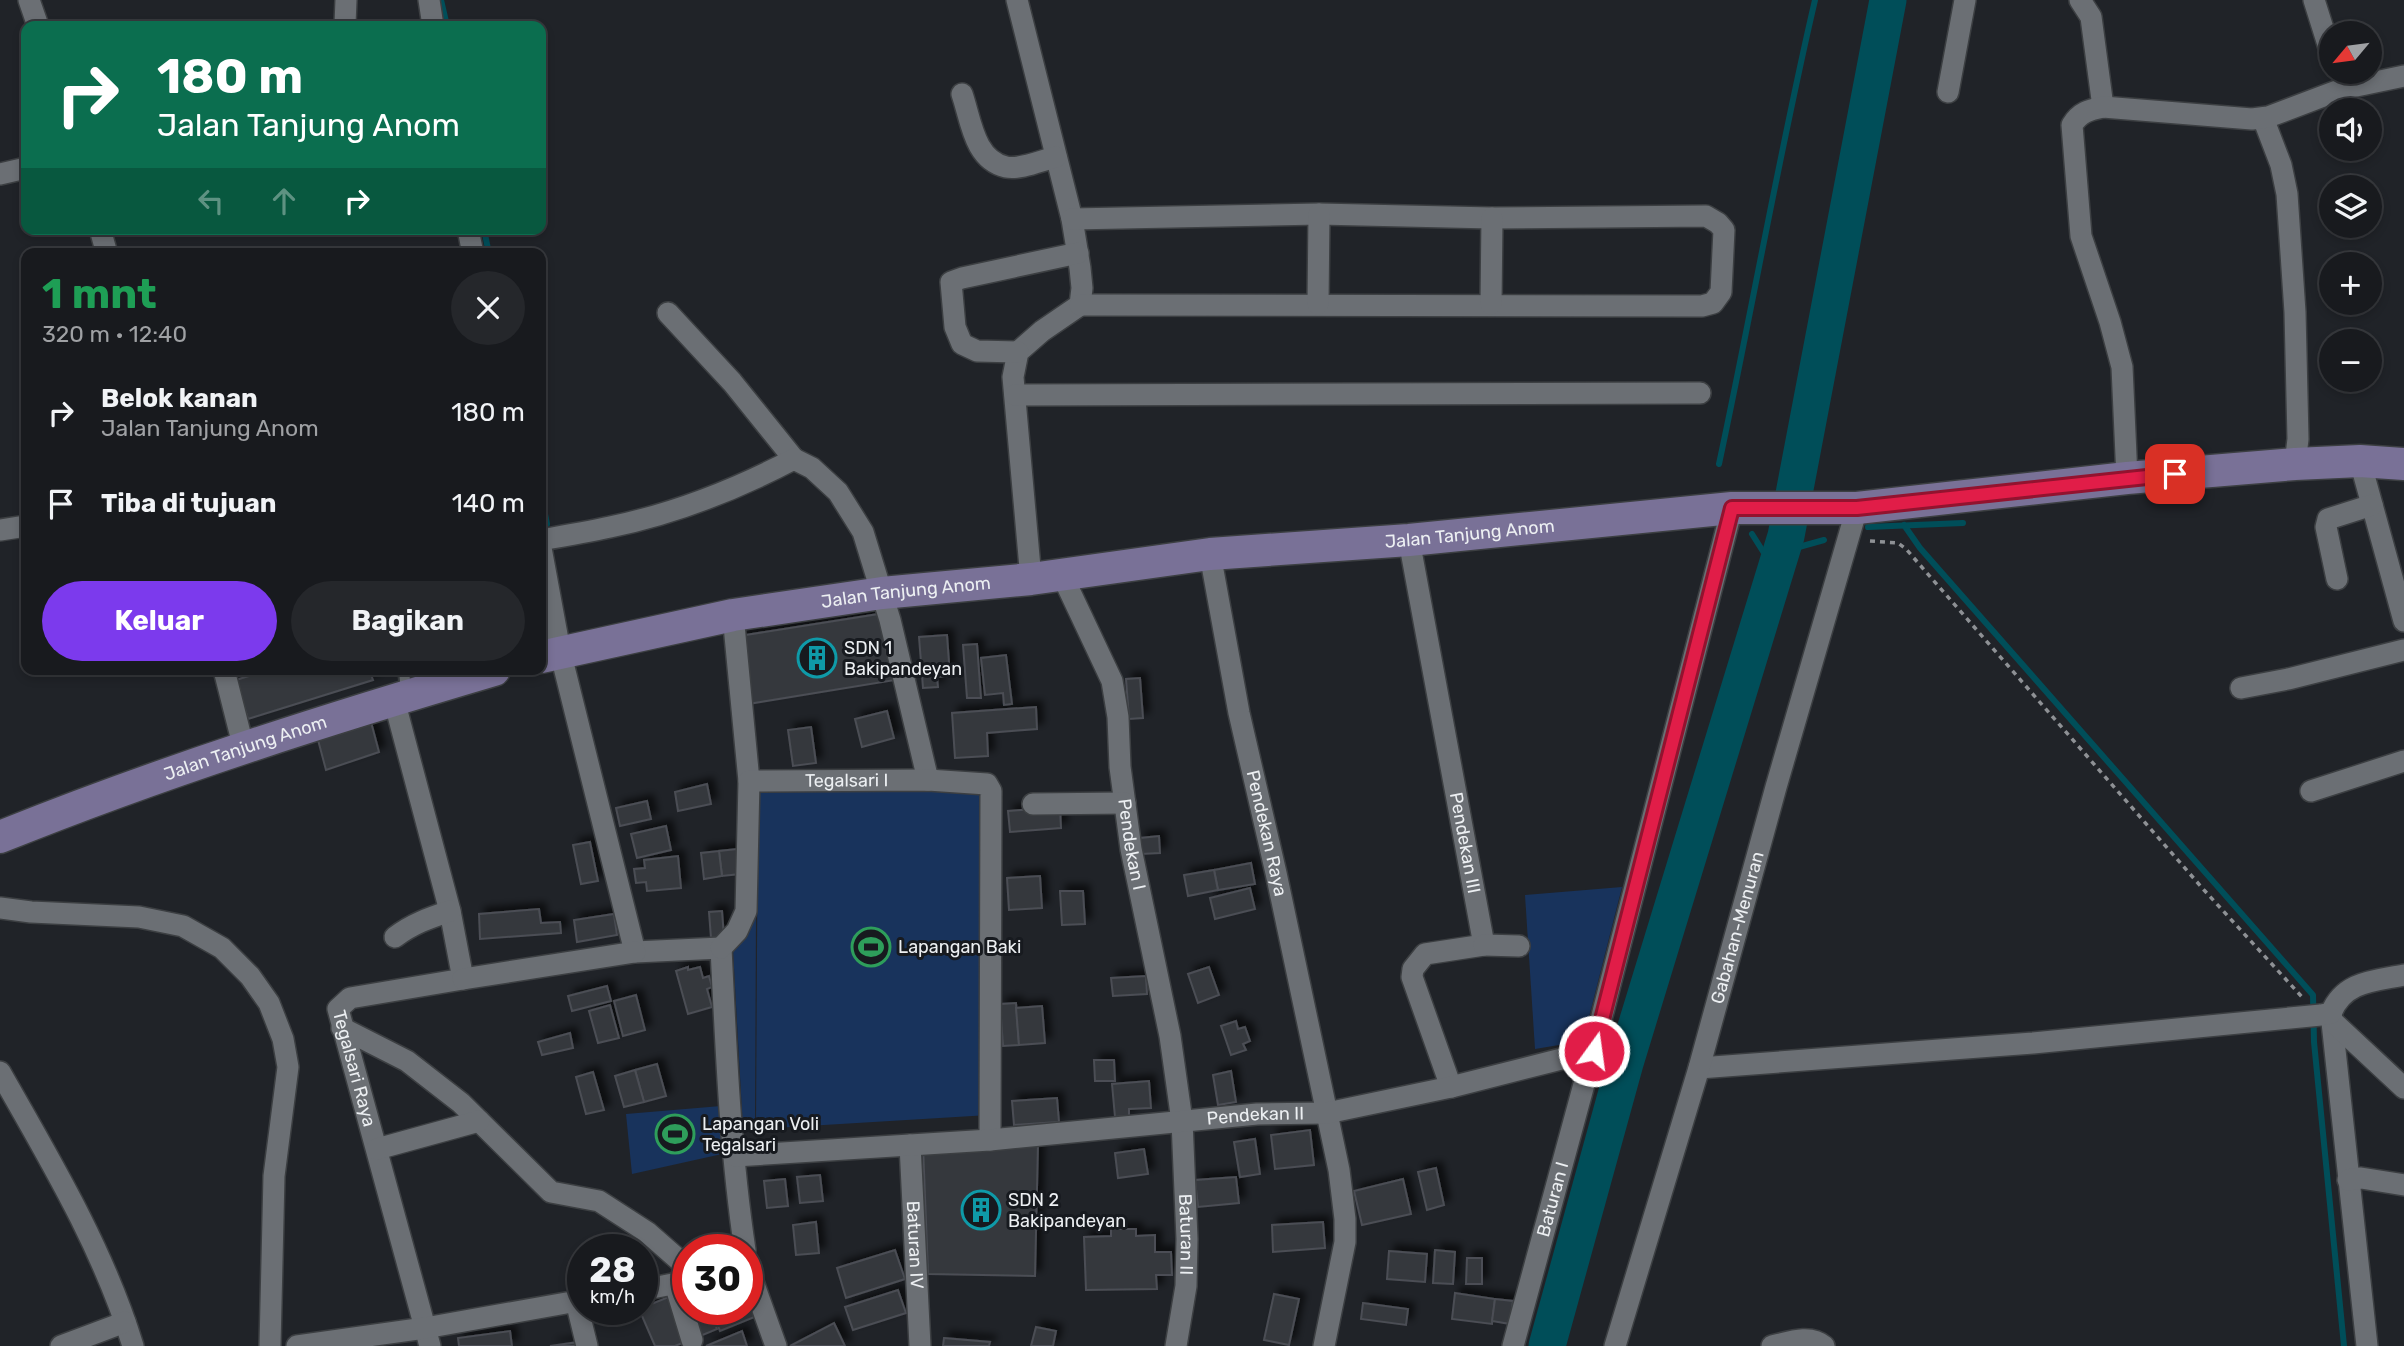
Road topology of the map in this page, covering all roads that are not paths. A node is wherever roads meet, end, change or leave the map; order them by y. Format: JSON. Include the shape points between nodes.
{"nodes":[{"id":1,"x":29,"y":0,"type":"edge"},
{"id":2,"x":346,"y":0,"type":"edge"},
{"id":3,"x":429,"y":0,"type":"edge"},
{"id":4,"x":1017,"y":0,"type":"edge"},
{"id":5,"x":1965,"y":0,"type":"edge"},
{"id":6,"x":2080,"y":0,"type":"edge"},
{"id":7,"x":2314,"y":0,"type":"edge"},
{"id":8,"x":36,"y":21,"type":"edge"},
{"id":9,"x":345,"y":21,"type":"edge"},
{"id":10,"x":432,"y":21,"type":"edge"},
{"id":11,"x":2321,"y":21,"type":"edge"},
{"id":12,"x":2404,"y":75,"type":"edge"},
{"id":13,"x":2382,"y":77,"type":"edge"},
{"id":14,"x":2333,"y":84,"type":"edge"},
{"id":15,"x":1948,"y":92,"type":"dead end"},
{"id":16,"x":962,"y":94,"type":"dead end"},
{"id":17,"x":2103,"y":107,"type":"junction"},
{"id":18,"x":2263,"y":118,"type":"junction"},
{"id":19,"x":1056,"y":157,"type":"junction"},
{"id":20,"x":21,"y":168,"type":"edge"},
{"id":21,"x":0,"y":174,"type":"edge"},
{"id":22,"x":1319,"y":215,"type":"junction"},
{"id":23,"x":1492,"y":218,"type":"junction"},
{"id":24,"x":1072,"y":219,"type":"junction"},
{"id":25,"x":1078,"y":253,"type":"junction"},
{"id":26,"x":1318,"y":304,"type":"junction"},
{"id":27,"x":1491,"y":304,"type":"junction"},
{"id":28,"x":1080,"y":305,"type":"junction"},
{"id":29,"x":668,"y":313,"type":"dead end"},
{"id":30,"x":1017,"y":352,"type":"junction"},
{"id":31,"x":1700,"y":393,"type":"dead end"},
{"id":32,"x":1015,"y":395,"type":"junction"},
{"id":33,"x":794,"y":459,"type":"junction"},
{"id":34,"x":2360,"y":461,"type":"junction"},
{"id":35,"x":2295,"y":464,"type":"junction"},
{"id":36,"x":2404,"y":464,"type":"edge"},
{"id":37,"x":2127,"y":478,"type":"junction"},
{"id":38,"x":2372,"y":505,"type":"junction"},
{"id":39,"x":1842,"y":507,"type":"junction"},
{"id":40,"x":1743,"y":508,"type":"junction"},
{"id":41,"x":21,"y":527,"type":"edge"},
{"id":42,"x":0,"y":530,"type":"edge"},
{"id":43,"x":546,"y":539,"type":"edge"},
{"id":44,"x":1409,"y":540,"type":"junction"},
{"id":45,"x":1210,"y":554,"type":"junction"},
{"id":46,"x":1062,"y":575,"type":"junction"},
{"id":47,"x":1031,"y":579,"type":"junction"},
{"id":48,"x":2337,"y":579,"type":"dead end"},
{"id":49,"x":882,"y":593,"type":"junction"},
{"id":50,"x":546,"y":607,"type":"edge"},
{"id":51,"x":733,"y":615,"type":"junction"},
{"id":52,"x":2404,"y":621,"type":"edge"},
{"id":53,"x":2404,"y":650,"type":"edge"},
{"id":54,"x":550,"y":654,"type":"edge"},
{"id":55,"x":225,"y":675,"type":"edge"},
{"id":56,"x":470,"y":675,"type":"edge"},
{"id":57,"x":2241,"y":688,"type":"dead end"},
{"id":58,"x":401,"y":689,"type":"edge"},
{"id":59,"x":244,"y":749,"type":"junction"},
{"id":60,"x":2404,"y":761,"type":"edge"},
{"id":61,"x":928,"y":780,"type":"junction"},
{"id":62,"x":749,"y":781,"type":"junction"},
{"id":63,"x":2311,"y":791,"type":"dead end"},
{"id":64,"x":1125,"y":803,"type":"junction"},
{"id":65,"x":1033,"y":804,"type":"dead end"},
{"id":66,"x":0,"y":837,"type":"edge"},
{"id":67,"x":0,"y":908,"type":"edge"},
{"id":68,"x":450,"y":911,"type":"junction"},
{"id":69,"x":395,"y":937,"type":"dead end"},
{"id":70,"x":1484,"y":945,"type":"junction"},
{"id":71,"x":1519,"y":946,"type":"dead end"},
{"id":72,"x":721,"y":948,"type":"junction"},
{"id":73,"x":635,"y":952,"type":"junction"},
{"id":74,"x":2404,"y":975,"type":"edge"},
{"id":75,"x":463,"y":979,"type":"junction"},
{"id":76,"x":2320,"y":1016,"type":"junction"},
{"id":77,"x":342,"y":1028,"type":"junction"},
{"id":78,"x":1594,"y":1051,"type":"junction"},
{"id":79,"x":1699,"y":1068,"type":"junction"},
{"id":80,"x":0,"y":1072,"type":"edge"},
{"id":81,"x":1451,"y":1087,"type":"junction"},
{"id":82,"x":2404,"y":1088,"type":"edge"},
{"id":83,"x":1327,"y":1113,"type":"junction"},
{"id":84,"x":480,"y":1121,"type":"junction"},
{"id":85,"x":1182,"y":1121,"type":"junction"},
{"id":86,"x":990,"y":1140,"type":"junction"},
{"id":87,"x":910,"y":1145,"type":"junction"},
{"id":88,"x":377,"y":1149,"type":"junction"},
{"id":89,"x":735,"y":1156,"type":"junction"},
{"id":90,"x":2348,"y":1181,"type":"junction"},
{"id":91,"x":2404,"y":1185,"type":"edge"},
{"id":92,"x":743,"y":1234,"type":"edge"},
{"id":93,"x":672,"y":1264,"type":"edge"},
{"id":94,"x":567,"y":1304,"type":"edge"},
{"id":95,"x":763,"y":1310,"type":"edge"},
{"id":96,"x":125,"y":1322,"type":"junction"},
{"id":97,"x":584,"y":1325,"type":"edge"},
{"id":98,"x":690,"y":1325,"type":"edge"},
{"id":99,"x":428,"y":1337,"type":"edge"},
{"id":100,"x":692,"y":1340,"type":"dead end"},
{"id":101,"x":61,"y":1346,"type":"edge"},
{"id":102,"x":133,"y":1346,"type":"edge"},
{"id":103,"x":270,"y":1346,"type":"edge"},
{"id":104,"x":297,"y":1346,"type":"edge"},
{"id":105,"x":587,"y":1346,"type":"edge"},
{"id":106,"x":776,"y":1346,"type":"edge"},
{"id":107,"x":920,"y":1346,"type":"edge"},
{"id":108,"x":1176,"y":1346,"type":"edge"},
{"id":109,"x":1324,"y":1346,"type":"edge"},
{"id":110,"x":1513,"y":1346,"type":"edge"},
{"id":111,"x":1615,"y":1346,"type":"edge"},
{"id":112,"x":1772,"y":1346,"type":"edge"},
{"id":113,"x":1824,"y":1346,"type":"edge"},
{"id":114,"x":2367,"y":1346,"type":"edge"}],
"edges":[{"from":1,"to":8,"type":"street"},
{"from":2,"to":9,"type":"street"},
{"from":3,"to":10,"type":"street"},
{"from":4,"to":19,"type":"street"},
{"from":5,"to":15,"type":"street"},
{"from":6,"to":17,"type":"street","via":[[2091,17]]},
{"from":7,"to":11,"type":"street"},
{"from":12,"to":13,"type":"street"},
{"from":14,"to":18,"type":"street"},
{"from":16,"to":19,"type":"street","via":[[979,149],[986,157],[1006,167]]},
{"from":17,"to":18,"type":"street"},
{"from":17,"to":37,"type":"street","via":[[2087,110],[2073,125],[2081,236],[2122,367]]},
{"from":18,"to":35,"type":"street","via":[[2287,194],[2295,312]]},
{"from":19,"to":24,"type":"street"},
{"from":20,"to":21,"type":"street"},
{"from":22,"to":23,"type":"street"},
{"from":22,"to":24,"type":"street"},
{"from":22,"to":26,"type":"street"},
{"from":23,"to":27,"type":"street"},
{"from":23,"to":27,"type":"street","via":[[1706,216],[1724,230],[1721,292],[1713,303]]},
{"from":24,"to":25,"type":"street"},
{"from":25,"to":28,"type":"street"},
{"from":25,"to":30,"type":"street","via":[[951,282],[955,327],[962,344],[977,351]]},
{"from":26,"to":27,"type":"street"},
{"from":26,"to":28,"type":"street"},
{"from":28,"to":30,"type":"street"},
{"from":29,"to":33,"type":"street"},
{"from":30,"to":32,"type":"street"},
{"from":31,"to":32,"type":"street"},
{"from":32,"to":47,"type":"street"},
{"from":33,"to":43,"type":"street","via":[[688,505]]},
{"from":33,"to":49,"type":"street","via":[[826,480],[852,511]]},
{"from":34,"to":35,"type":"main road","name":"Jalan Tanjung Anom"},
{"from":34,"to":36,"type":"main road","name":"Jalan Tanjung Anom"},
{"from":34,"to":38,"type":"street"},
{"from":35,"to":37,"type":"main road","name":"Jalan Tanjung Anom"},
{"from":37,"to":39,"type":"main road","name":"Jalan Tanjung Anom"},
{"from":38,"to":48,"type":"street","via":[[2328,519]]},
{"from":38,"to":52,"type":"street"},
{"from":39,"to":40,"type":"main road","name":"Jalan Tanjung Anom"},
{"from":39,"to":79,"type":"street","name":"Gabahan-Menuran","via":[[1847,541]]},
{"from":40,"to":44,"type":"main road","name":"Jalan Tanjung Anom"},
{"from":40,"to":78,"type":"street","name":"Baturan I"},
{"from":41,"to":42,"type":"street"},
{"from":44,"to":45,"type":"main road","name":"Jalan Tanjung Anom"},
{"from":44,"to":70,"type":"street","name":"Pendekan III"},
{"from":45,"to":46,"type":"main road","name":"Jalan Tanjung Anom"},
{"from":45,"to":83,"type":"street","name":"Pendekan Raya","via":[[1239,713]]},
{"from":46,"to":47,"type":"main road","name":"Jalan Tanjung Anom"},
{"from":46,"to":64,"type":"street","name":"Pendekan I","via":[[1112,681]]},
{"from":47,"to":49,"type":"main road","name":"Jalan Tanjung Anom"},
{"from":49,"to":51,"type":"main road","name":"Jalan Tanjung Anom"},
{"from":49,"to":61,"type":"street"},
{"from":50,"to":54,"type":"street"},
{"from":51,"to":54,"type":"main road","name":"Jalan Tanjung Anom"},
{"from":51,"to":62,"type":"street"},
{"from":53,"to":57,"type":"street"},
{"from":54,"to":73,"type":"street"},
{"from":55,"to":59,"type":"street"},
{"from":56,"to":58,"type":"main road","name":"Jalan Tanjung Anom"},
{"from":58,"to":59,"type":"main road","name":"Jalan Tanjung Anom"},
{"from":58,"to":68,"type":"street"},
{"from":59,"to":66,"type":"main road","name":"Jalan Tanjung Anom"},
{"from":60,"to":63,"type":"street"},
{"from":61,"to":62,"type":"street","name":"Tegalsari I"},
{"from":61,"to":86,"type":"street","name":"Tegalsari I","via":[[987,784],[991,791]]},
{"from":62,"to":72,"type":"street","via":[[746,911],[737,932]]},
{"from":64,"to":65,"type":"street"},
{"from":64,"to":85,"type":"street","name":"Pendekan I"},
{"from":67,"to":103,"type":"street","via":[[139,917],[183,926],[222,948],[269,1003],[288,1067],[274,1176]]},
{"from":68,"to":69,"type":"street","via":[[423,919]]},
{"from":68,"to":75,"type":"street"},
{"from":70,"to":71,"type":"street"},
{"from":70,"to":81,"type":"street","via":[[1425,954],[1413,969]]},
{"from":72,"to":73,"type":"street"},
{"from":72,"to":89,"type":"street"},
{"from":73,"to":75,"type":"street"},
{"from":74,"to":76,"type":"street","via":[[2347,990]]},
{"from":75,"to":77,"type":"street","name":"Tegalsari Raya","via":[[350,998],[338,1009]]},
{"from":76,"to":79,"type":"street"},
{"from":76,"to":82,"type":"street"},
{"from":76,"to":90,"type":"street"},
{"from":77,"to":84,"type":"street","via":[[407,1061]]},
{"from":77,"to":88,"type":"street","name":"Tegalsari Raya"},
{"from":78,"to":81,"type":"street","name":"Pendekan II"},
{"from":78,"to":110,"type":"street","name":"Baturan I"},
{"from":79,"to":111,"type":"street","name":"Gabahan-Menuran"},
{"from":80,"to":96,"type":"street","via":[[88,1230]]},
{"from":81,"to":83,"type":"street","name":"Pendekan II"},
{"from":83,"to":85,"type":"street","name":"Pendekan II"},
{"from":83,"to":109,"type":"street","name":"Pendekan Raya","via":[[1345,1230]]},
{"from":84,"to":88,"type":"street"},
{"from":84,"to":93,"type":"street","via":[[551,1192],[599,1201],[647,1231]]},
{"from":85,"to":86,"type":"street","name":"Pendekan II"},
{"from":85,"to":108,"type":"street","name":"Baturan II","via":[[1186,1286]]},
{"from":86,"to":87,"type":"street","name":"Pendekan II"},
{"from":87,"to":89,"type":"street","name":"Pendekan II"},
{"from":87,"to":107,"type":"street","name":"Baturan IV"},
{"from":88,"to":99,"type":"street","name":"Tegalsari Raya"},
{"from":89,"to":92,"type":"street"},
{"from":90,"to":91,"type":"street","via":[[2371,1179]]},
{"from":90,"to":114,"type":"street"},
{"from":94,"to":99,"type":"street"},
{"from":95,"to":106,"type":"street"},
{"from":96,"to":101,"type":"street"},
{"from":96,"to":102,"type":"street"},
{"from":97,"to":105,"type":"street"},
{"from":98,"to":100,"type":"street"},
{"from":99,"to":104,"type":"street"},
{"from":112,"to":113,"type":"street","via":[[1801,1340],[1815,1340]]}]}
